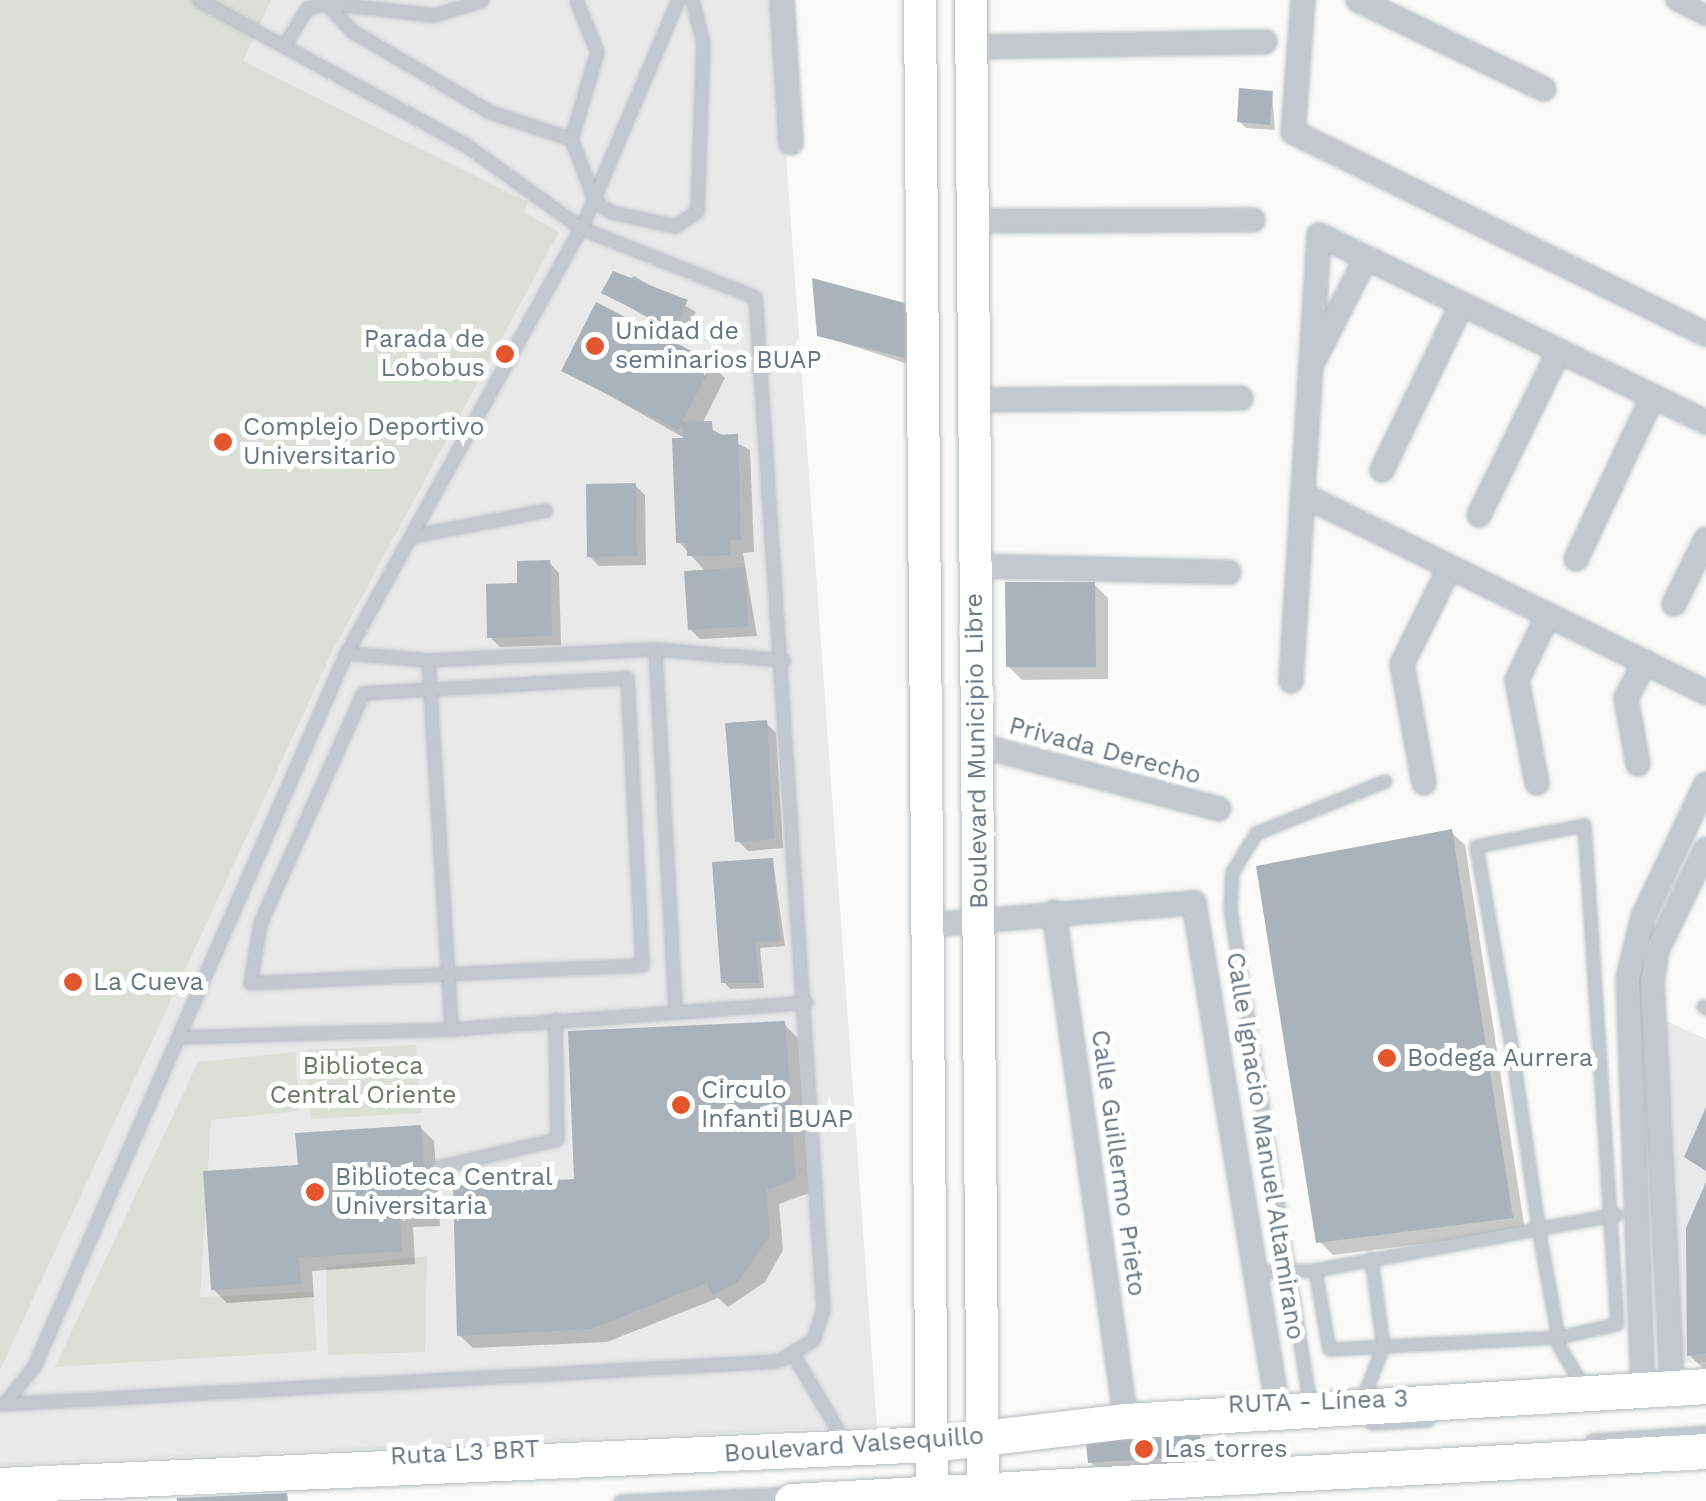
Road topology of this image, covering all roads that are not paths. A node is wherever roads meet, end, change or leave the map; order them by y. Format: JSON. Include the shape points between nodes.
{"nodes":[{"id":1,"x":199,"y":0,"type":"edge"},
{"id":2,"x":482,"y":0,"type":"edge"},
{"id":3,"x":576,"y":0,"type":"edge"},
{"id":4,"x":678,"y":0,"type":"edge"},
{"id":5,"x":692,"y":0,"type":"edge"},
{"id":6,"x":782,"y":0,"type":"edge"},
{"id":7,"x":920,"y":0,"type":"edge"},
{"id":8,"x":971,"y":0,"type":"edge"},
{"id":9,"x":1303,"y":0,"type":"edge"},
{"id":10,"x":1358,"y":0,"type":"edge"},
{"id":11,"x":1676,"y":0,"type":"edge"},
{"id":12,"x":326,"y":3,"type":"junction"},
{"id":13,"x":1706,"y":15,"type":"edge"},
{"id":14,"x":1265,"y":42,"type":"dead end"},
{"id":15,"x":284,"y":44,"type":"junction"},
{"id":16,"x":972,"y":47,"type":"junction"},
{"id":17,"x":1544,"y":89,"type":"dead end"},
{"id":18,"x":571,"y":139,"type":"junction"},
{"id":19,"x":792,"y":143,"type":"dead end"},
{"id":20,"x":594,"y":201,"type":"junction"},
{"id":21,"x":1253,"y":220,"type":"dead end"},
{"id":22,"x":973,"y":221,"type":"junction"},
{"id":23,"x":581,"y":228,"type":"junction"},
{"id":24,"x":1366,"y":258,"type":"junction"},
{"id":25,"x":1462,"y":304,"type":"junction"},
{"id":26,"x":1706,"y":334,"type":"edge"},
{"id":27,"x":1560,"y":351,"type":"junction"},
{"id":28,"x":1310,"y":368,"type":"junction"},
{"id":29,"x":1652,"y":396,"type":"junction"},
{"id":30,"x":1241,"y":398,"type":"dead end"},
{"id":31,"x":975,"y":400,"type":"junction"},
{"id":32,"x":1706,"y":422,"type":"edge"},
{"id":33,"x":1382,"y":470,"type":"dead end"},
{"id":34,"x":1302,"y":495,"type":"junction"},
{"id":35,"x":546,"y":510,"type":"dead end"},
{"id":36,"x":1479,"y":515,"type":"dead end"},
{"id":37,"x":411,"y":536,"type":"junction"},
{"id":38,"x":1706,"y":539,"type":"edge"},
{"id":39,"x":1576,"y":559,"type":"dead end"},
{"id":40,"x":975,"y":566,"type":"junction"},
{"id":41,"x":1450,"y":567,"type":"junction"},
{"id":42,"x":1229,"y":572,"type":"dead end"},
{"id":43,"x":1674,"y":604,"type":"dead end"},
{"id":44,"x":1548,"y":615,"type":"junction"},
{"id":45,"x":655,"y":649,"type":"junction"},
{"id":46,"x":346,"y":653,"type":"junction"},
{"id":47,"x":428,"y":660,"type":"junction"},
{"id":48,"x":784,"y":660,"type":"junction"},
{"id":49,"x":1645,"y":662,"type":"junction"},
{"id":50,"x":1291,"y":681,"type":"dead end"},
{"id":51,"x":432,"y":689,"type":"junction"},
{"id":52,"x":1706,"y":692,"type":"edge"},
{"id":53,"x":977,"y":745,"type":"junction"},
{"id":54,"x":1638,"y":764,"type":"dead end"},
{"id":55,"x":1385,"y":780,"type":"dead end"},
{"id":56,"x":1424,"y":783,"type":"dead end"},
{"id":57,"x":1537,"y":783,"type":"dead end"},
{"id":58,"x":1706,"y":784,"type":"edge"},
{"id":59,"x":1219,"y":809,"type":"dead end"},
{"id":60,"x":1706,"y":849,"type":"edge"},
{"id":61,"x":1054,"y":912,"type":"junction"},
{"id":62,"x":980,"y":921,"type":"junction"},
{"id":63,"x":930,"y":925,"type":"junction"},
{"id":64,"x":1633,"y":944,"type":"junction"},
{"id":65,"x":1657,"y":950,"type":"junction"},
{"id":66,"x":449,"y":974,"type":"junction"},
{"id":67,"x":806,"y":1002,"type":"junction"},
{"id":68,"x":675,"y":1008,"type":"junction"},
{"id":69,"x":555,"y":1020,"type":"junction"},
{"id":70,"x":451,"y":1029,"type":"junction"},
{"id":71,"x":178,"y":1037,"type":"junction"},
{"id":72,"x":438,"y":1168,"type":"dead end"},
{"id":73,"x":1660,"y":1169,"type":"junction"},
{"id":74,"x":1633,"y":1172,"type":"junction"},
{"id":75,"x":1616,"y":1214,"type":"junction"},
{"id":76,"x":1539,"y":1234,"type":"junction"},
{"id":77,"x":1371,"y":1258,"type":"junction"},
{"id":78,"x":1315,"y":1270,"type":"junction"},
{"id":79,"x":1257,"y":1272,"type":"junction"},
{"id":80,"x":1288,"y":1272,"type":"junction"},
{"id":81,"x":1666,"y":1281,"type":"junction"},
{"id":82,"x":1638,"y":1282,"type":"junction"},
{"id":83,"x":1558,"y":1337,"type":"junction"},
{"id":84,"x":1383,"y":1346,"type":"junction"},
{"id":85,"x":794,"y":1356,"type":"junction"},
{"id":86,"x":1682,"y":1390,"type":"edge"},
{"id":87,"x":1587,"y":1393,"type":"junction"},
{"id":88,"x":2,"y":1406,"type":"edge"},
{"id":89,"x":1358,"y":1412,"type":"junction"},
{"id":90,"x":1295,"y":1414,"type":"junction"},
{"id":91,"x":1126,"y":1421,"type":"junction"},
{"id":92,"x":1706,"y":1432,"type":"edge"},
{"id":93,"x":847,"y":1448,"type":"junction"},
{"id":94,"x":1706,"y":1451,"type":"edge"},
{"id":95,"x":982,"y":1473,"type":"edge"},
{"id":96,"x":932,"y":1477,"type":"edge"},
{"id":97,"x":0,"y":1485,"type":"edge"},
{"id":98,"x":1149,"y":1492,"type":"edge"},
{"id":99,"x":0,"y":1496,"type":"edge"},
{"id":100,"x":620,"y":1501,"type":"edge"},
{"id":101,"x":792,"y":1501,"type":"edge"}],
"edges":[{"from":1,"to":15,"type":"lane"},
{"from":2,"to":12,"type":"lane","via":[[434,14]]},
{"from":3,"to":18,"type":"lane","via":[[597,42]]},
{"from":4,"to":20,"type":"lane"},
{"from":5,"to":20,"type":"lane","via":[[703,43],[697,211],[676,226]]},
{"from":6,"to":19,"type":"street"},
{"from":7,"to":63,"type":"main road","name":"Boulevard Municipio Libre"},
{"from":8,"to":16,"type":"main road","name":"Boulevard Municipio Libre"},
{"from":9,"to":26,"type":"street","via":[[1293,132]]},
{"from":10,"to":17,"type":"street"},
{"from":11,"to":13,"type":"street"},
{"from":12,"to":15,"type":"lane","via":[[307,8]]},
{"from":12,"to":18,"type":"lane","via":[[352,30],[490,112]]},
{"from":14,"to":16,"type":"street"},
{"from":15,"to":23,"type":"lane","via":[[466,145]]},
{"from":16,"to":22,"type":"main road","name":"Boulevard Municipio Libre"},
{"from":18,"to":20,"type":"lane"},
{"from":20,"to":23,"type":"lane"},
{"from":21,"to":22,"type":"street"},
{"from":22,"to":31,"type":"main road","name":"Boulevard Municipio Libre"},
{"from":23,"to":37,"type":"lane"},
{"from":23,"to":48,"type":"lane","via":[[755,297]]},
{"from":24,"to":25,"type":"street"},
{"from":24,"to":28,"type":"street"},
{"from":24,"to":28,"type":"street","via":[[1319,236]]},
{"from":25,"to":27,"type":"street"},
{"from":25,"to":33,"type":"street"},
{"from":27,"to":29,"type":"street"},
{"from":27,"to":36,"type":"street"},
{"from":28,"to":34,"type":"street"},
{"from":29,"to":32,"type":"street"},
{"from":29,"to":39,"type":"street"},
{"from":30,"to":31,"type":"street"},
{"from":31,"to":40,"type":"main road","name":"Boulevard Municipio Libre"},
{"from":34,"to":41,"type":"street"},
{"from":34,"to":50,"type":"street"},
{"from":35,"to":37,"type":"lane"},
{"from":37,"to":46,"type":"lane"},
{"from":38,"to":43,"type":"street"},
{"from":40,"to":42,"type":"street"},
{"from":40,"to":53,"type":"main road","name":"Boulevard Municipio Libre"},
{"from":41,"to":44,"type":"street"},
{"from":41,"to":56,"type":"street","via":[[1402,664]]},
{"from":44,"to":49,"type":"street"},
{"from":44,"to":57,"type":"street","via":[[1518,680]]},
{"from":45,"to":47,"type":"lane"},
{"from":45,"to":48,"type":"lane"},
{"from":45,"to":68,"type":"lane"},
{"from":46,"to":47,"type":"lane"},
{"from":46,"to":71,"type":"lane"},
{"from":47,"to":51,"type":"lane"},
{"from":48,"to":67,"type":"lane"},
{"from":49,"to":52,"type":"street"},
{"from":49,"to":54,"type":"street","via":[[1626,698]]},
{"from":51,"to":66,"type":"lane"},
{"from":51,"to":66,"type":"lane","via":[[372,690],[357,700],[245,972],[262,987]]},
{"from":51,"to":66,"type":"lane","via":[[626,678],[642,965]]},
{"from":53,"to":59,"type":"street","name":"Privada Derecho"},
{"from":53,"to":62,"type":"main road","name":"Boulevard Municipio Libre"},
{"from":55,"to":80,"type":"lane","via":[[1256,834],[1232,872]]},
{"from":58,"to":64,"type":"street"},
{"from":60,"to":65,"type":"street"},
{"from":61,"to":62,"type":"street"},
{"from":61,"to":79,"type":"street","name":"Calle Ignacio Manuel Altamirano","via":[[1180,898],[1202,915]]},
{"from":61,"to":91,"type":"street","name":"Calle Guillermo Prieto"},
{"from":62,"to":63,"type":"street"},
{"from":62,"to":95,"type":"main road","name":"Boulevard Municipio Libre"},
{"from":63,"to":96,"type":"main road","name":"Boulevard Municipio Libre"},
{"from":64,"to":65,"type":"street"},
{"from":64,"to":74,"type":"street","via":[[1625,1012]]},
{"from":65,"to":73,"type":"street"},
{"from":66,"to":70,"type":"lane"},
{"from":67,"to":68,"type":"lane"},
{"from":67,"to":85,"type":"lane","via":[[823,1308],[814,1340]]},
{"from":68,"to":69,"type":"lane"},
{"from":69,"to":70,"type":"lane"},
{"from":69,"to":72,"type":"lane","via":[[557,1139]]},
{"from":70,"to":71,"type":"lane"},
{"from":71,"to":88,"type":"lane","via":[[34,1366]]},
{"from":73,"to":74,"type":"street"},
{"from":73,"to":81,"type":"street"},
{"from":74,"to":82,"type":"street"},
{"from":75,"to":76,"type":"lane"},
{"from":75,"to":76,"type":"lane","via":[[1588,830],[1575,822],[1476,846]]},
{"from":75,"to":83,"type":"lane","via":[[1617,1324]]},
{"from":76,"to":77,"type":"lane"},
{"from":76,"to":83,"type":"lane"},
{"from":77,"to":78,"type":"lane"},
{"from":77,"to":84,"type":"lane"},
{"from":78,"to":80,"type":"lane"},
{"from":78,"to":84,"type":"lane","via":[[1329,1349]]},
{"from":79,"to":80,"type":"lane"},
{"from":79,"to":90,"type":"street","name":"Calle Ignacio Manuel Altamirano"},
{"from":80,"to":90,"type":"lane"},
{"from":81,"to":82,"type":"street"},
{"from":81,"to":86,"type":"street"},
{"from":82,"to":86,"type":"street"},
{"from":83,"to":84,"type":"lane"},
{"from":83,"to":87,"type":"lane"},
{"from":84,"to":89,"type":"lane"},
{"from":85,"to":88,"type":"lane"},
{"from":85,"to":93,"type":"lane"},
{"from":86,"to":87,"type":"main road","name":"Boulevard Valsequillo"},
{"from":86,"to":95,"type":"lane","name":"RUTA - Línea 3","via":[[1401,1422],[1125,1431]]},
{"from":87,"to":89,"type":"main road","name":"Boulevard Valsequillo"},
{"from":89,"to":90,"type":"main road","name":"Boulevard Valsequillo"},
{"from":90,"to":91,"type":"main road","name":"Boulevard Valsequillo"},
{"from":91,"to":95,"type":"main road","name":"Boulevard Valsequillo"},
{"from":92,"to":95,"type":"lane"},
{"from":93,"to":96,"type":"main road","name":"Boulevard Valsequillo"},
{"from":93,"to":97,"type":"main road","name":"Boulevard Valsequillo"},
{"from":94,"to":98,"type":"main road","name":"Boulevard Valsequillo"},
{"from":95,"to":96,"type":"main road","name":"Boulevard Valsequillo"},
{"from":95,"to":96,"type":"main road","name":"Boulevard Valsequillo"},
{"from":95,"to":98,"type":"main road","name":"Boulevard Valsequillo"},
{"from":96,"to":99,"type":"lane","name":"Ruta L3 BRT"},
{"from":96,"to":100,"type":"lane"},
{"from":96,"to":101,"type":"main road","name":"Boulevard Valsequillo"}]}
